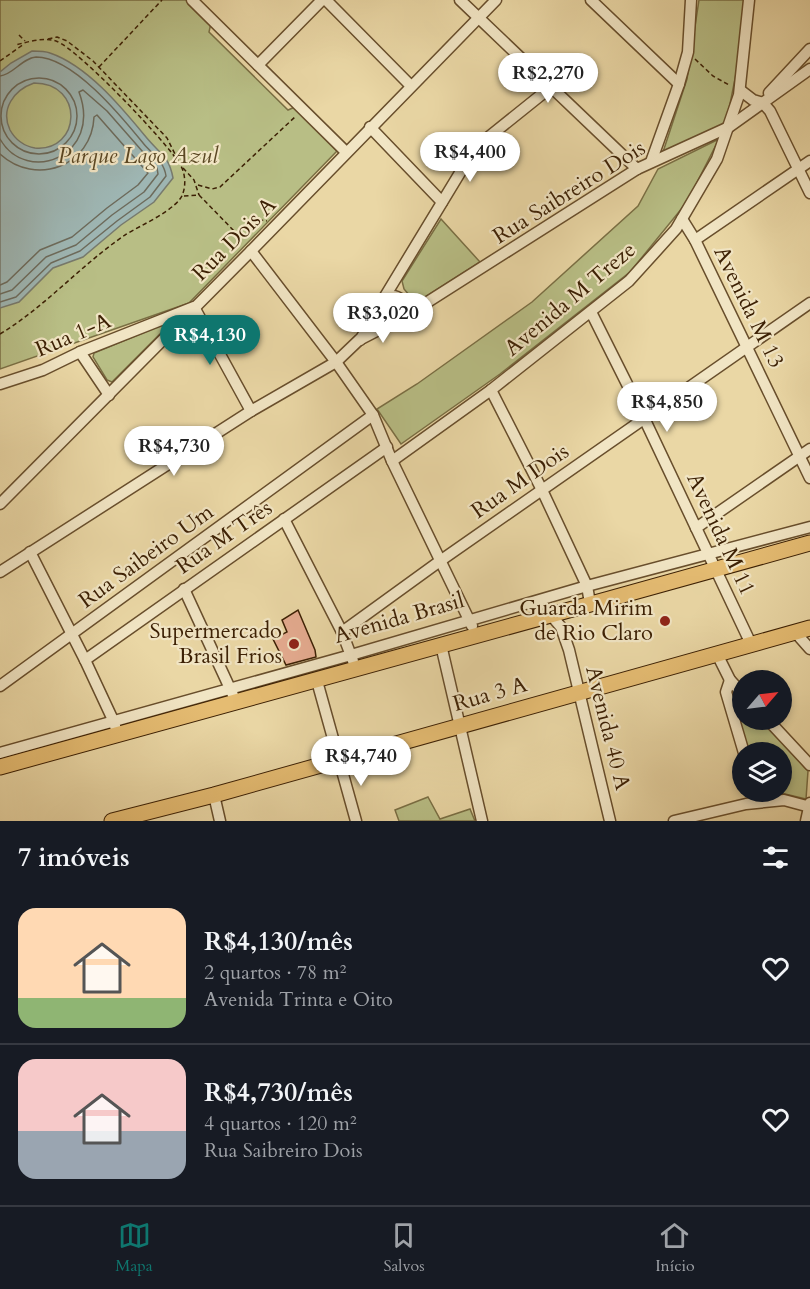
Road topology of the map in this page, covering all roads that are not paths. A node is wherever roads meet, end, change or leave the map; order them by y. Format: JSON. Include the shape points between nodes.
{"nodes":[{"id":1,"x":192,"y":0,"type":"edge"},
{"id":2,"x":324,"y":0,"type":"edge"},
{"id":3,"x":460,"y":0,"type":"edge"},
{"id":4,"x":496,"y":0,"type":"edge"},
{"id":5,"x":591,"y":0,"type":"edge"},
{"id":6,"x":691,"y":0,"type":"edge"},
{"id":7,"x":749,"y":0,"type":"edge"},
{"id":8,"x":478,"y":17,"type":"junction"},
{"id":9,"x":810,"y":49,"type":"edge"},
{"id":10,"x":258,"y":65,"type":"junction"},
{"id":11,"x":810,"y":69,"type":"edge"},
{"id":12,"x":679,"y":84,"type":"junction"},
{"id":13,"x":411,"y":86,"type":"junction"},
{"id":14,"x":551,"y":87,"type":"junction"},
{"id":15,"x":740,"y":90,"type":"junction"},
{"id":16,"x":761,"y":103,"type":"junction"},
{"id":17,"x":370,"y":127,"type":"junction"},
{"id":18,"x":729,"y":127,"type":"junction"},
{"id":19,"x":346,"y":152,"type":"junction"},
{"id":20,"x":810,"y":161,"type":"edge"},
{"id":21,"x":651,"y":162,"type":"junction"},
{"id":22,"x":637,"y":169,"type":"junction"},
{"id":23,"x":799,"y":169,"type":"junction"},
{"id":24,"x":810,"y":193,"type":"edge"},
{"id":25,"x":442,"y":202,"type":"junction"},
{"id":26,"x":682,"y":219,"type":"junction"},
{"id":27,"x":695,"y":240,"type":"junction"},
{"id":28,"x":252,"y":251,"type":"junction"},
{"id":29,"x":389,"y":297,"type":"junction"},
{"id":30,"x":810,"y":303,"type":"edge"},
{"id":31,"x":194,"y":307,"type":"junction"},
{"id":32,"x":379,"y":310,"type":"junction"},
{"id":33,"x":591,"y":312,"type":"junction"},
{"id":34,"x":404,"y":317,"type":"junction"},
{"id":35,"x":392,"y":323,"type":"junction"},
{"id":36,"x":359,"y":340,"type":"junction"},
{"id":37,"x":746,"y":347,"type":"junction"},
{"id":38,"x":80,"y":352,"type":"junction"},
{"id":39,"x":336,"y":362,"type":"junction"},
{"id":40,"x":0,"y":384,"type":"edge"},
{"id":41,"x":491,"y":390,"type":"junction"},
{"id":42,"x":109,"y":395,"type":"junction"},
{"id":43,"x":250,"y":411,"type":"junction"},
{"id":44,"x":373,"y":415,"type":"junction"},
{"id":45,"x":644,"y":418,"type":"junction"},
{"id":46,"x":387,"y":447,"type":"junction"},
{"id":47,"x":810,"y":449,"type":"edge"},
{"id":48,"x":799,"y":457,"type":"junction"},
{"id":49,"x":392,"y":461,"type":"junction"},
{"id":50,"x":810,"y":478,"type":"edge"},
{"id":51,"x":542,"y":490,"type":"junction"},
{"id":52,"x":0,"y":504,"type":"edge"},
{"id":53,"x":284,"y":519,"type":"junction"},
{"id":54,"x":810,"y":527,"type":"edge"},
{"id":55,"x":696,"y":528,"type":"junction"},
{"id":56,"x":810,"y":543,"type":"edge"},
{"id":57,"x":30,"y":552,"type":"junction"},
{"id":58,"x":440,"y":561,"type":"junction"},
{"id":59,"x":713,"y":562,"type":"junction"},
{"id":60,"x":0,"y":572,"type":"edge"},
{"id":61,"x":587,"y":586,"type":"junction"},
{"id":62,"x":184,"y":589,"type":"junction"},
{"id":63,"x":590,"y":603,"type":"junction"},
{"id":64,"x":550,"y":614,"type":"junction"},
{"id":65,"x":473,"y":628,"type":"junction"},
{"id":66,"x":803,"y":630,"type":"edge"},
{"id":67,"x":342,"y":632,"type":"junction"},
{"id":68,"x":72,"y":634,"type":"junction"},
{"id":69,"x":751,"y":644,"type":"junction"},
{"id":70,"x":441,"y":645,"type":"junction"},
{"id":71,"x":810,"y":649,"type":"edge"},
{"id":72,"x":717,"y":654,"type":"junction"},
{"id":73,"x":85,"y":660,"type":"junction"},
{"id":74,"x":353,"y":662,"type":"junction"},
{"id":75,"x":730,"y":680,"type":"joint"},
{"id":76,"x":317,"y":681,"type":"junction"},
{"id":77,"x":0,"y":686,"type":"edge"},
{"id":78,"x":579,"y":692,"type":"junction"},
{"id":79,"x":233,"y":696,"type":"junction"},
{"id":80,"x":113,"y":720,"type":"junction"},
{"id":81,"x":459,"y":726,"type":"junction"},
{"id":82,"x":777,"y":730,"type":"edge"},
{"id":83,"x":117,"y":735,"type":"junction"},
{"id":84,"x":741,"y":742,"type":"edge"},
{"id":85,"x":0,"y":753,"type":"edge"},
{"id":86,"x":338,"y":760,"type":"junction"},
{"id":87,"x":810,"y":765,"type":"edge"},
{"id":88,"x":0,"y":767,"type":"edge"},
{"id":89,"x":214,"y":795,"type":"junction"},
{"id":90,"x":740,"y":802,"type":"edge"},
{"id":91,"x":792,"y":802,"type":"edge"},
{"id":92,"x":809,"y":805,"type":"edge"},
{"id":93,"x":112,"y":821,"type":"edge"},
{"id":94,"x":220,"y":821,"type":"edge"},
{"id":95,"x":356,"y":821,"type":"edge"},
{"id":96,"x":482,"y":821,"type":"edge"},
{"id":97,"x":610,"y":821,"type":"edge"},
{"id":98,"x":674,"y":821,"type":"edge"},
{"id":99,"x":806,"y":821,"type":"edge"}],
"edges":[{"from":1,"to":10,"type":"street"},
{"from":2,"to":10,"type":"street"},
{"from":2,"to":13,"type":"street"},
{"from":3,"to":8,"type":"street"},
{"from":4,"to":8,"type":"street","name":"Rua Dois A"},
{"from":5,"to":12,"type":"street"},
{"from":6,"to":12,"type":"street","via":[[688,52]]},
{"from":7,"to":15,"type":"street","name":"Avenida M Treze"},
{"from":8,"to":13,"type":"street","name":"Rua Dois A"},
{"from":8,"to":14,"type":"street"},
{"from":9,"to":16,"type":"street"},
{"from":10,"to":19,"type":"street"},
{"from":11,"to":16,"type":"street"},
{"from":12,"to":21,"type":"street"},
{"from":13,"to":17,"type":"street","name":"Rua Dois A"},
{"from":14,"to":22,"type":"street"},
{"from":14,"to":25,"type":"street","via":[[477,145]]},
{"from":15,"to":16,"type":"street"},
{"from":15,"to":18,"type":"street","name":"Avenida M Treze"},
{"from":16,"to":18,"type":"street","name":"Rua Saibreiro Dois"},
{"from":16,"to":23,"type":"street","via":[[770,111]]},
{"from":17,"to":19,"type":"street","name":"Rua Dois A"},
{"from":17,"to":25,"type":"street"},
{"from":18,"to":21,"type":"street","name":"Rua Saibreiro Dois"},
{"from":18,"to":26,"type":"street","name":"Avenida M Treze","via":[[717,159]]},
{"from":19,"to":28,"type":"street","name":"Rua Dois A"},
{"from":20,"to":23,"type":"street"},
{"from":21,"to":22,"type":"street","name":"Rua Saibreiro Dois"},
{"from":22,"to":34,"type":"street","name":"Rua Saibreiro Dois"},
{"from":23,"to":24,"type":"street"},
{"from":23,"to":27,"type":"street"},
{"from":25,"to":29,"type":"street"},
{"from":26,"to":27,"type":"street","name":"Avenida M 13"},
{"from":26,"to":33,"type":"street","name":"Avenida M Treze","via":[[629,281]]},
{"from":27,"to":37,"type":"street","name":"Avenida M 13"},
{"from":28,"to":31,"type":"street","name":"Rua Dois A"},
{"from":28,"to":39,"type":"street"},
{"from":29,"to":32,"type":"street"},
{"from":29,"to":34,"type":"street","via":[[402,300]]},
{"from":30,"to":37,"type":"street","name":"Rua M Dois"},
{"from":31,"to":38,"type":"street","name":"Rua 1-A"},
{"from":31,"to":42,"type":"street","name":"Rua Dois A"},
{"from":31,"to":43,"type":"street"},
{"from":32,"to":35,"type":"street","via":[[384,320]]},
{"from":32,"to":36,"type":"street"},
{"from":33,"to":41,"type":"street","name":"Avenida M Treze"},
{"from":33,"to":45,"type":"street","name":"Avenida M 11"},
{"from":34,"to":35,"type":"street"},
{"from":35,"to":36,"type":"street"},
{"from":36,"to":39,"type":"street"},
{"from":37,"to":45,"type":"street","name":"Rua M Dois"},
{"from":37,"to":48,"type":"street","name":"Avenida M 13"},
{"from":38,"to":40,"type":"street","name":"Rua 1-A"},
{"from":38,"to":42,"type":"street"},
{"from":39,"to":43,"type":"street"},
{"from":39,"to":44,"type":"street"},
{"from":41,"to":49,"type":"street","name":"Avenida M Treze"},
{"from":41,"to":51,"type":"street"},
{"from":42,"to":52,"type":"street","name":"Rua Dois A"},
{"from":43,"to":57,"type":"street"},
{"from":44,"to":46,"type":"street"},
{"from":44,"to":68,"type":"street","name":"Rua Saibeiro Um"},
{"from":45,"to":51,"type":"street","name":"Rua M Dois"},
{"from":45,"to":55,"type":"street","name":"Avenida M 11"},
{"from":46,"to":49,"type":"street"},
{"from":46,"to":53,"type":"street","name":"Rua M Três"},
{"from":47,"to":48,"type":"street"},
{"from":48,"to":50,"type":"street","name":"Avenida M 13"},
{"from":48,"to":55,"type":"street"},
{"from":49,"to":58,"type":"street"},
{"from":51,"to":58,"type":"street","name":"Rua M Dois"},
{"from":51,"to":61,"type":"street"},
{"from":53,"to":62,"type":"street","name":"Rua M Três"},
{"from":53,"to":67,"type":"street"},
{"from":54,"to":59,"type":"street","name":"Avenida Brasil"},
{"from":55,"to":59,"type":"street","name":"Avenida M 11"},
{"from":56,"to":59,"type":"main road","name":"Avenida Brasil"},
{"from":57,"to":60,"type":"street"},
{"from":57,"to":68,"type":"street"},
{"from":58,"to":65,"type":"street"},
{"from":58,"to":67,"type":"street","name":"Rua M Dois"},
{"from":59,"to":61,"type":"street","name":"Avenida Brasil"},
{"from":59,"to":63,"type":"main road","name":"Avenida Brasil"},
{"from":59,"to":69,"type":"street","name":"Avenida M 11"},
{"from":61,"to":63,"type":"street"},
{"from":61,"to":65,"type":"street","name":"Avenida Brasil"},
{"from":62,"to":73,"type":"street","name":"Rua M Três"},
{"from":62,"to":79,"type":"street"},
{"from":63,"to":64,"type":"main road","name":"Avenida Brasil"},
{"from":64,"to":65,"type":"main road","name":"Avenida Brasil"},
{"from":64,"to":78,"type":"street","name":"Avenida 40 A","via":[[561,627]]},
{"from":65,"to":70,"type":"main road","name":"Avenida Brasil"},
{"from":65,"to":74,"type":"street","name":"Avenida Brasil"},
{"from":66,"to":69,"type":"main road","name":"Rua 3 A"},
{"from":66,"to":71,"type":"street"},
{"from":67,"to":74,"type":"street"},
{"from":68,"to":73,"type":"street"},
{"from":68,"to":77,"type":"street","name":"Rua Saibeiro Um"},
{"from":69,"to":72,"type":"main road","name":"Rua 3 A"},
{"from":70,"to":74,"type":"main road","name":"Avenida Brasil"},
{"from":70,"to":81,"type":"street"},
{"from":72,"to":75,"type":"street"},
{"from":72,"to":78,"type":"main road","name":"Rua 3 A"},
{"from":73,"to":80,"type":"street"},
{"from":74,"to":76,"type":"main road","name":"Avenida Brasil"},
{"from":74,"to":79,"type":"street","name":"Avenida Brasil"},
{"from":75,"to":84,"type":"street","via":[[726,692]]},
{"from":76,"to":79,"type":"main road","name":"Avenida Brasil"},
{"from":76,"to":86,"type":"street"},
{"from":78,"to":81,"type":"main road","name":"Rua 3 A"},
{"from":78,"to":97,"type":"street","name":"Avenida 40 A"},
{"from":79,"to":80,"type":"street","name":"Avenida Brasil"},
{"from":79,"to":83,"type":"main road","name":"Avenida Brasil"},
{"from":80,"to":83,"type":"street"},
{"from":80,"to":85,"type":"street","name":"Avenida Brasil"},
{"from":81,"to":86,"type":"main road","name":"Rua 3 A"},
{"from":81,"to":96,"type":"street"},
{"from":82,"to":87,"type":"street"},
{"from":83,"to":88,"type":"main road","name":"Avenida Brasil"},
{"from":86,"to":89,"type":"main road","name":"Rua 3 A"},
{"from":86,"to":95,"type":"street"},
{"from":89,"to":93,"type":"main road","name":"Rua 3 A"},
{"from":89,"to":94,"type":"street"},
{"from":90,"to":98,"type":"street"},
{"from":91,"to":92,"type":"street"},
{"from":92,"to":99,"type":"street"}]}
